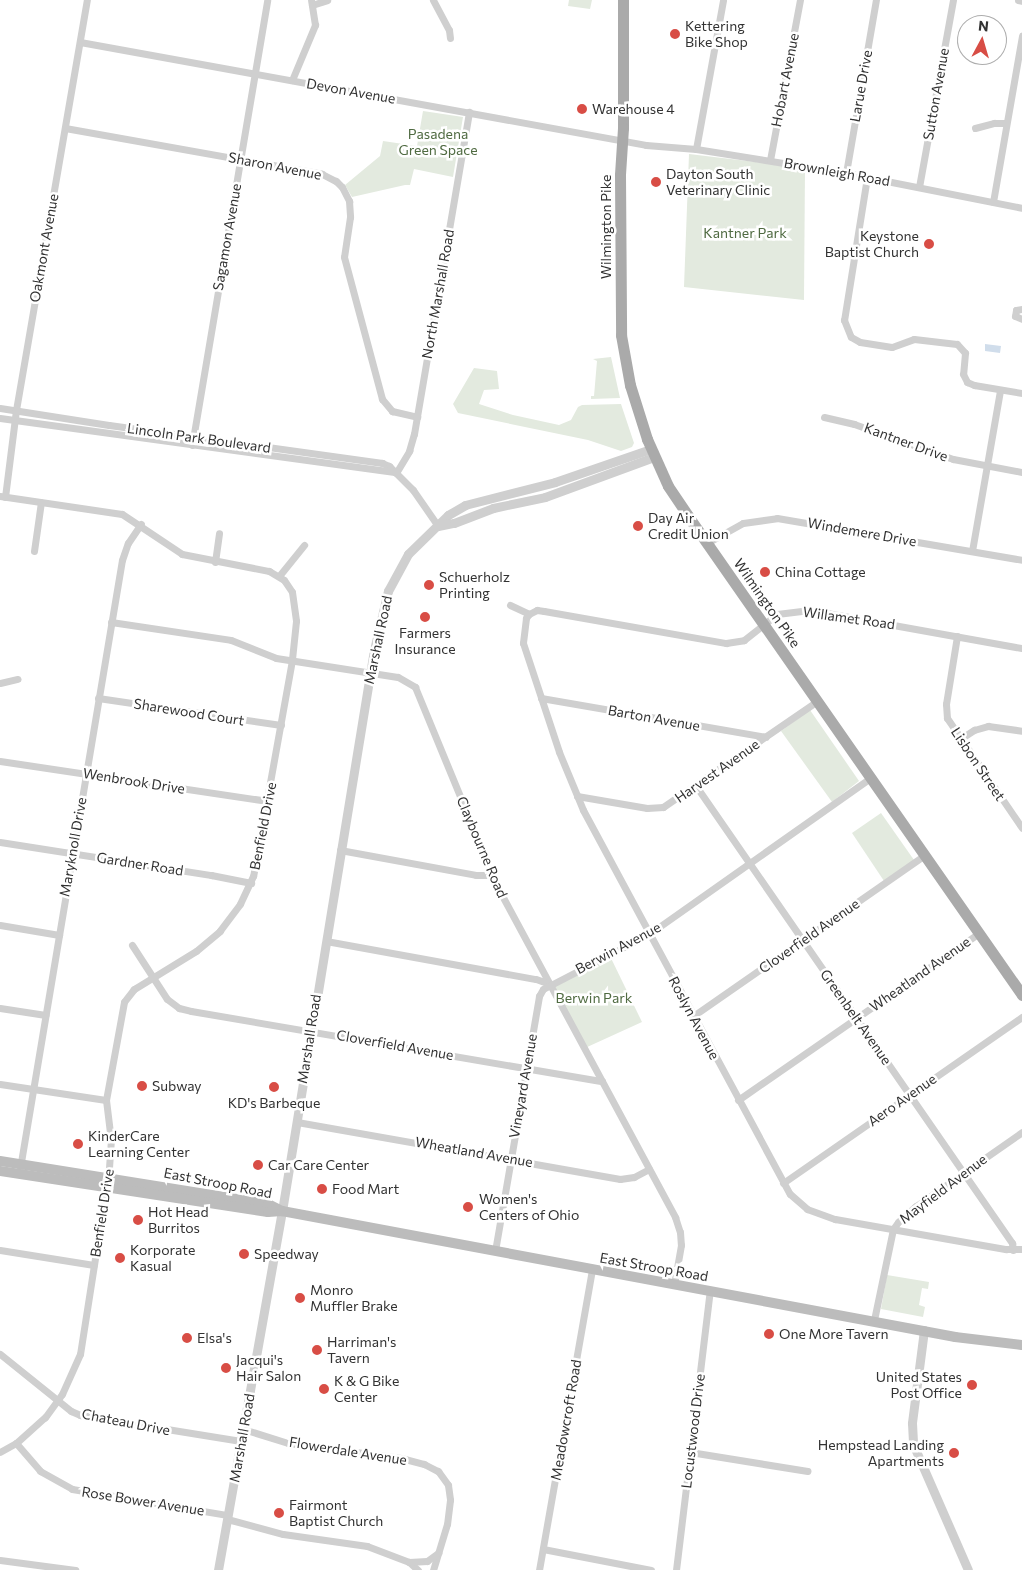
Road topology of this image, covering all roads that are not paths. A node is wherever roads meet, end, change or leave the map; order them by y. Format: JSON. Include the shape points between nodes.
{"nodes":[{"id":1,"x":87,"y":0,"type":"edge"},
{"id":2,"x":267,"y":0,"type":"edge"},
{"id":3,"x":327,"y":0,"type":"edge"},
{"id":4,"x":433,"y":0,"type":"edge"},
{"id":5,"x":624,"y":0,"type":"edge"},
{"id":6,"x":723,"y":0,"type":"edge"},
{"id":7,"x":800,"y":0,"type":"edge"},
{"id":8,"x":876,"y":0,"type":"edge"},
{"id":9,"x":953,"y":0,"type":"edge"},
{"id":10,"x":1018,"y":0,"type":"edge"},
{"id":11,"x":1022,"y":1,"type":"edge"},
{"id":12,"x":311,"y":3,"type":"edge"},
{"id":13,"x":1022,"y":36,"type":"edge"},
{"id":14,"x":450,"y":38,"type":"dead end"},
{"id":15,"x":80,"y":42,"type":"junction"},
{"id":16,"x":255,"y":74,"type":"junction"},
{"id":17,"x":292,"y":80,"type":"junction"},
{"id":18,"x":469,"y":112,"type":"junction"},
{"id":19,"x":1006,"y":123,"type":"junction"},
{"id":20,"x":65,"y":128,"type":"junction"},
{"id":21,"x":975,"y":128,"type":"dead end"},
{"id":22,"x":621,"y":140,"type":"junction"},
{"id":23,"x":696,"y":150,"type":"junction"},
{"id":24,"x":240,"y":159,"type":"junction"},
{"id":25,"x":770,"y":160,"type":"junction"},
{"id":26,"x":846,"y":173,"type":"junction"},
{"id":27,"x":867,"y":177,"type":"junction"},
{"id":28,"x":919,"y":187,"type":"junction"},
{"id":29,"x":992,"y":202,"type":"junction"},
{"id":30,"x":1022,"y":208,"type":"edge"},
{"id":31,"x":1022,"y":309,"type":"edge"},
{"id":32,"x":1022,"y":320,"type":"edge"},
{"id":33,"x":1000,"y":390,"type":"junction"},
{"id":34,"x":1022,"y":393,"type":"edge"},
{"id":35,"x":0,"y":408,"type":"edge"},
{"id":36,"x":16,"y":410,"type":"junction"},
{"id":37,"x":824,"y":416,"type":"dead end"},
{"id":38,"x":417,"y":417,"type":"junction"},
{"id":39,"x":0,"y":418,"type":"edge"},
{"id":40,"x":14,"y":420,"type":"junction"},
{"id":41,"x":193,"y":441,"type":"junction"},
{"id":42,"x":652,"y":453,"type":"junction"},
{"id":43,"x":988,"y":466,"type":"junction"},
{"id":44,"x":396,"y":472,"type":"junction"},
{"id":45,"x":1022,"y":472,"type":"edge"},
{"id":46,"x":3,"y":497,"type":"edge"},
{"id":47,"x":41,"y":502,"type":"junction"},
{"id":48,"x":141,"y":524,"type":"junction"},
{"id":49,"x":438,"y":526,"type":"junction"},
{"id":50,"x":219,"y":533,"type":"dead end"},
{"id":51,"x":707,"y":543,"type":"junction"},
{"id":52,"x":304,"y":546,"type":"dead end"},
{"id":53,"x":34,"y":551,"type":"dead end"},
{"id":54,"x":972,"y":551,"type":"junction"},
{"id":55,"x":1022,"y":560,"type":"edge"},
{"id":56,"x":215,"y":562,"type":"junction"},
{"id":57,"x":279,"y":576,"type":"junction"},
{"id":58,"x":510,"y":605,"type":"dead end"},
{"id":59,"x":529,"y":614,"type":"junction"},
{"id":60,"x":111,"y":622,"type":"junction"},
{"id":61,"x":764,"y":625,"type":"junction"},
{"id":62,"x":957,"y":636,"type":"junction"},
{"id":63,"x":1022,"y":648,"type":"edge"},
{"id":64,"x":292,"y":660,"type":"junction"},
{"id":65,"x":370,"y":672,"type":"junction"},
{"id":66,"x":18,"y":679,"type":"dead end"},
{"id":67,"x":0,"y":683,"type":"edge"},
{"id":68,"x":98,"y":698,"type":"junction"},
{"id":69,"x":541,"y":698,"type":"junction"},
{"id":70,"x":817,"y":701,"type":"junction"},
{"id":71,"x":281,"y":725,"type":"junction"},
{"id":72,"x":1022,"y":730,"type":"edge"},
{"id":73,"x":766,"y":737,"type":"junction"},
{"id":74,"x":960,"y":739,"type":"junction"},
{"id":75,"x":0,"y":761,"type":"edge"},
{"id":76,"x":86,"y":773,"type":"junction"},
{"id":77,"x":870,"y":778,"type":"junction"},
{"id":78,"x":696,"y":786,"type":"junction"},
{"id":79,"x":577,"y":796,"type":"junction"},
{"id":80,"x":268,"y":801,"type":"junction"},
{"id":81,"x":1022,"y":828,"type":"edge"},
{"id":82,"x":0,"y":842,"type":"edge"},
{"id":83,"x":340,"y":850,"type":"junction"},
{"id":84,"x":72,"y":854,"type":"junction"},
{"id":85,"x":925,"y":855,"type":"junction"},
{"id":86,"x":750,"y":864,"type":"junction"},
{"id":87,"x":492,"y":875,"type":"junction"},
{"id":88,"x":250,"y":883,"type":"junction"},
{"id":89,"x":0,"y":925,"type":"edge"},
{"id":90,"x":979,"y":933,"type":"junction"},
{"id":91,"x":649,"y":934,"type":"junction"},
{"id":92,"x":58,"y":935,"type":"junction"},
{"id":93,"x":326,"y":940,"type":"junction"},
{"id":94,"x":803,"y":941,"type":"junction"},
{"id":95,"x":132,"y":945,"type":"dead end"},
{"id":96,"x":152,"y":978,"type":"junction"},
{"id":97,"x":550,"y":984,"type":"junction"},
{"id":98,"x":1022,"y":995,"type":"edge"},
{"id":99,"x":0,"y":1008,"type":"edge"},
{"id":100,"x":45,"y":1015,"type":"junction"},
{"id":101,"x":693,"y":1016,"type":"junction"},
{"id":102,"x":1022,"y":1017,"type":"edge"},
{"id":103,"x":856,"y":1018,"type":"junction"},
{"id":104,"x":311,"y":1030,"type":"junction"},
{"id":105,"x":527,"y":1068,"type":"junction"},
{"id":106,"x":602,"y":1081,"type":"junction"},
{"id":107,"x":0,"y":1084,"type":"edge"},
{"id":108,"x":33,"y":1089,"type":"junction"},
{"id":109,"x":910,"y":1095,"type":"junction"},
{"id":110,"x":106,"y":1100,"type":"junction"},
{"id":111,"x":738,"y":1100,"type":"junction"},
{"id":112,"x":297,"y":1122,"type":"junction"},
{"id":113,"x":1022,"y":1132,"type":"edge"},
{"id":114,"x":511,"y":1159,"type":"junction"},
{"id":115,"x":0,"y":1160,"type":"edge"},
{"id":116,"x":20,"y":1169,"type":"junction"},
{"id":117,"x":649,"y":1169,"type":"junction"},
{"id":118,"x":0,"y":1171,"type":"edge"},
{"id":119,"x":964,"y":1173,"type":"junction"},
{"id":120,"x":107,"y":1182,"type":"junction"},
{"id":121,"x":783,"y":1183,"type":"junction"},
{"id":122,"x":282,"y":1211,"type":"junction"},
{"id":123,"x":893,"y":1229,"type":"junction"},
{"id":124,"x":1022,"y":1249,"type":"edge"},
{"id":125,"x":0,"y":1250,"type":"edge"},
{"id":126,"x":1014,"y":1250,"type":"junction"},
{"id":127,"x":495,"y":1252,"type":"junction"},
{"id":128,"x":94,"y":1265,"type":"junction"},
{"id":129,"x":592,"y":1270,"type":"junction"},
{"id":130,"x":674,"y":1284,"type":"junction"},
{"id":131,"x":710,"y":1291,"type":"junction"},
{"id":132,"x":874,"y":1320,"type":"junction"},
{"id":133,"x":924,"y":1330,"type":"junction"},
{"id":134,"x":1022,"y":1345,"type":"edge"},
{"id":135,"x":0,"y":1354,"type":"edge"},
{"id":136,"x":58,"y":1400,"type":"junction"},
{"id":137,"x":243,"y":1429,"type":"junction"},
{"id":138,"x":241,"y":1441,"type":"junction"},
{"id":139,"x":16,"y":1443,"type":"junction"},
{"id":140,"x":0,"y":1452,"type":"edge"},
{"id":141,"x":690,"y":1452,"type":"junction"},
{"id":142,"x":807,"y":1471,"type":"dead end"},
{"id":143,"x":227,"y":1517,"type":"junction"},
{"id":144,"x":543,"y":1549,"type":"junction"},
{"id":145,"x":438,"y":1551,"type":"junction"},
{"id":146,"x":0,"y":1560,"type":"edge"},
{"id":147,"x":409,"y":1562,"type":"junction"},
{"id":148,"x":75,"y":1570,"type":"edge"},
{"id":149,"x":218,"y":1570,"type":"edge"},
{"id":150,"x":418,"y":1570,"type":"edge"},
{"id":151,"x":434,"y":1570,"type":"edge"},
{"id":152,"x":540,"y":1570,"type":"edge"},
{"id":153,"x":651,"y":1570,"type":"edge"},
{"id":154,"x":676,"y":1570,"type":"edge"},
{"id":155,"x":968,"y":1570,"type":"edge"}],
"edges":[{"from":1,"to":15,"type":"street","name":"Oakmont Avenue"},
{"from":2,"to":16,"type":"street","name":"Sagamon Avenue"},
{"from":3,"to":12,"type":"street"},
{"from":4,"to":14,"type":"street"},
{"from":5,"to":22,"type":"main road","name":"Wilmington Pike","via":[[624,128]]},
{"from":6,"to":23,"type":"street"},
{"from":7,"to":25,"type":"street","name":"Hobart Avenue"},
{"from":8,"to":26,"type":"street","name":"Larue Drive"},
{"from":9,"to":28,"type":"street","name":"Sutton Avenue"},
{"from":10,"to":11,"type":"street"},
{"from":12,"to":17,"type":"street","via":[[315,24]]},
{"from":13,"to":19,"type":"street"},
{"from":15,"to":16,"type":"street","name":"Devon Avenue"},
{"from":15,"to":20,"type":"street","name":"Oakmont Avenue"},
{"from":16,"to":17,"type":"street","name":"Devon Avenue"},
{"from":16,"to":24,"type":"street","name":"Sagamon Avenue"},
{"from":17,"to":18,"type":"street","name":"Devon Avenue"},
{"from":18,"to":22,"type":"street","name":"Devon Avenue"},
{"from":18,"to":38,"type":"street","name":"North Marshall Road"},
{"from":19,"to":21,"type":"street","via":[[994,122]]},
{"from":19,"to":29,"type":"street"},
{"from":20,"to":24,"type":"street","name":"Sharon Avenue"},
{"from":20,"to":36,"type":"street","name":"Oakmont Avenue"},
{"from":22,"to":23,"type":"street","name":"Brownleigh Road"},
{"from":22,"to":42,"type":"main road","name":"Wilmington Pike","via":[[621,335],[630,385]]},
{"from":23,"to":25,"type":"street","name":"Brownleigh Road"},
{"from":24,"to":38,"type":"street","name":"Sharon Avenue","via":[[322,174],[342,187],[350,209],[344,258],[382,399],[392,411]]},
{"from":24,"to":41,"type":"street","name":"Sagamon Avenue"},
{"from":25,"to":26,"type":"street","name":"Brownleigh Road"},
{"from":26,"to":27,"type":"street","name":"Brownleigh Road"},
{"from":27,"to":28,"type":"street","name":"Brownleigh Road"},
{"from":27,"to":33,"type":"street","via":[[844,320],[847,332],[860,342],[892,347],[914,339],[957,344],[964,354],[963,374],[967,382]]},
{"from":28,"to":29,"type":"street","name":"Brownleigh Road"},
{"from":29,"to":30,"type":"street","name":"Brownleigh Road"},
{"from":31,"to":32,"type":"street","via":[[1016,310],[1015,316]]},
{"from":33,"to":34,"type":"street"},
{"from":33,"to":43,"type":"street"},
{"from":35,"to":36,"type":"street","name":"Lincoln Park Boulevard"},
{"from":36,"to":40,"type":"street","name":"Oakmont Avenue"},
{"from":36,"to":41,"type":"street","name":"Lincoln Park Boulevard"},
{"from":37,"to":43,"type":"street","name":"Kantner Drive","via":[[938,455]]},
{"from":38,"to":44,"type":"street","name":"North Marshall Road","via":[[412,442]]},
{"from":39,"to":40,"type":"street","name":"Lincoln Park Boulevard"},
{"from":40,"to":41,"type":"street","name":"Lincoln Park Boulevard"},
{"from":40,"to":46,"type":"street","name":"Oakmont Avenue"},
{"from":41,"to":44,"type":"street","name":"Lincoln Park Boulevard","via":[[369,461],[389,466]]},
{"from":42,"to":49,"type":"street","name":"Marshall Road","via":[[464,505],[448,514]]},
{"from":42,"to":51,"type":"main road","name":"Wilmington Pike","via":[[668,486]]},
{"from":43,"to":45,"type":"street","name":"Kantner Drive"},
{"from":43,"to":54,"type":"street"},
{"from":44,"to":49,"type":"street","name":"Lincoln Park Boulevard"},
{"from":46,"to":47,"type":"street"},
{"from":47,"to":48,"type":"street","via":[[112,511]]},
{"from":47,"to":53,"type":"street"},
{"from":48,"to":56,"type":"street","via":[[174,550]]},
{"from":48,"to":60,"type":"street","name":"Maryknoll Drive","via":[[128,543],[122,560]]},
{"from":49,"to":65,"type":"street","name":"Marshall Road","via":[[417,542],[394,577]]},
{"from":50,"to":56,"type":"street"},
{"from":51,"to":54,"type":"street","name":"Windemere Drive","via":[[743,523],[777,518]]},
{"from":51,"to":61,"type":"main road","name":"Wilmington Pike"},
{"from":52,"to":57,"type":"street"},
{"from":54,"to":55,"type":"street","name":"Windemere Drive"},
{"from":56,"to":57,"type":"street","via":[[260,568]]},
{"from":57,"to":64,"type":"street","name":"Benfield Drive","via":[[294,600],[296,626]]},
{"from":58,"to":59,"type":"street","name":"Willamet Road"},
{"from":59,"to":61,"type":"street","name":"Willamet Road","via":[[544,611],[726,644],[744,640]]},
{"from":59,"to":69,"type":"street","name":"Roslyn Avenue","via":[[523,643]]},
{"from":60,"to":64,"type":"street","name":"Claybourne Road","via":[[231,640]]},
{"from":60,"to":68,"type":"street","name":"Maryknoll Drive"},
{"from":61,"to":62,"type":"street","name":"Willamet Road","via":[[777,614],[810,610]]},
{"from":61,"to":70,"type":"main road","name":"Wilmington Pike"},
{"from":62,"to":63,"type":"street","name":"Willamet Road"},
{"from":62,"to":74,"type":"street","name":"Lisbon Street","via":[[946,704],[948,718]]},
{"from":64,"to":65,"type":"street","name":"Claybourne Road"},
{"from":64,"to":71,"type":"street","name":"Benfield Drive"},
{"from":65,"to":83,"type":"street","name":"Marshall Road"},
{"from":65,"to":87,"type":"street","name":"Claybourne Road","via":[[398,676],[415,688]]},
{"from":66,"to":67,"type":"street"},
{"from":68,"to":71,"type":"street","name":"Sharewood Court"},
{"from":68,"to":76,"type":"street","name":"Maryknoll Drive"},
{"from":69,"to":73,"type":"street","name":"Barton Avenue"},
{"from":69,"to":79,"type":"street","name":"Roslyn Avenue"},
{"from":70,"to":73,"type":"street","name":"Harvest Avenue"},
{"from":70,"to":77,"type":"main road","name":"Wilmington Pike"},
{"from":71,"to":80,"type":"street","name":"Benfield Drive"},
{"from":72,"to":74,"type":"street","via":[[988,726]]},
{"from":73,"to":78,"type":"street","name":"Harvest Avenue"},
{"from":74,"to":81,"type":"street","name":"Lisbon Street"},
{"from":75,"to":76,"type":"street","name":"Wenbrook Drive"},
{"from":76,"to":80,"type":"street","name":"Wenbrook Drive"},
{"from":76,"to":84,"type":"street","name":"Maryknoll Drive"},
{"from":77,"to":85,"type":"main road","name":"Wilmington Pike"},
{"from":77,"to":86,"type":"street","name":"Berwin Avenue"},
{"from":78,"to":79,"type":"street","name":"Harvest Avenue","via":[[670,804],[654,808]]},
{"from":78,"to":86,"type":"street","name":"Greenbelt Avenue"},
{"from":79,"to":91,"type":"street","name":"Roslyn Avenue"},
{"from":80,"to":88,"type":"street","name":"Benfield Drive"},
{"from":82,"to":84,"type":"street","name":"Gardner Road"},
{"from":83,"to":87,"type":"street","via":[[476,875]]},
{"from":83,"to":93,"type":"street","name":"Marshall Road"},
{"from":84,"to":88,"type":"street","name":"Gardner Road"},
{"from":84,"to":92,"type":"street","name":"Maryknoll Drive"},
{"from":85,"to":90,"type":"main road","name":"Wilmington Pike"},
{"from":85,"to":94,"type":"street","name":"Cloverfield Avenue"},
{"from":86,"to":91,"type":"street","name":"Berwin Avenue"},
{"from":86,"to":94,"type":"street","name":"Greenbelt Avenue"},
{"from":87,"to":97,"type":"street","name":"Claybourne Road"},
{"from":88,"to":96,"type":"street","name":"Benfield Drive","via":[[234,914],[214,937]]},
{"from":89,"to":92,"type":"street"},
{"from":90,"to":98,"type":"main road","name":"Wilmington Pike"},
{"from":90,"to":103,"type":"street","name":"Wheatland Avenue"},
{"from":91,"to":97,"type":"street","name":"Berwin Avenue"},
{"from":91,"to":101,"type":"street","name":"Roslyn Avenue"},
{"from":92,"to":100,"type":"street","name":"Maryknoll Drive"},
{"from":93,"to":97,"type":"street"},
{"from":93,"to":104,"type":"street","name":"Marshall Road"},
{"from":94,"to":101,"type":"street","name":"Cloverfield Avenue"},
{"from":94,"to":103,"type":"street","name":"Greenbelt Avenue"},
{"from":95,"to":96,"type":"street","name":"Cloverfield Avenue"},
{"from":96,"to":104,"type":"street","name":"Cloverfield Avenue","via":[[167,999],[179,1008]]},
{"from":96,"to":110,"type":"street","name":"Benfield Drive","via":[[134,989],[121,1009]]},
{"from":97,"to":105,"type":"street","name":"Vineyard Avenue","via":[[539,996]]},
{"from":97,"to":106,"type":"street","name":"Claybourne Road"},
{"from":99,"to":100,"type":"street"},
{"from":100,"to":108,"type":"street","name":"Maryknoll Drive"},
{"from":101,"to":111,"type":"street","name":"Roslyn Avenue"},
{"from":102,"to":109,"type":"street","name":"Aero Avenue"},
{"from":103,"to":109,"type":"street","name":"Greenbelt Avenue"},
{"from":103,"to":111,"type":"street","name":"Wheatland Avenue"},
{"from":104,"to":105,"type":"street","name":"Cloverfield Avenue"},
{"from":104,"to":112,"type":"street","name":"Marshall Road"},
{"from":105,"to":106,"type":"street","name":"Cloverfield Avenue"},
{"from":105,"to":114,"type":"street","name":"Vineyard Avenue"},
{"from":106,"to":117,"type":"street","name":"Claybourne Road"},
{"from":107,"to":108,"type":"street"},
{"from":108,"to":110,"type":"street"},
{"from":108,"to":116,"type":"street","name":"Maryknoll Drive"},
{"from":109,"to":119,"type":"street","name":"Greenbelt Avenue"},
{"from":109,"to":121,"type":"street","name":"Aero Avenue"},
{"from":110,"to":120,"type":"street","name":"Benfield Drive","via":[[111,1154]]},
{"from":111,"to":121,"type":"street","name":"Roslyn Avenue"},
{"from":112,"to":114,"type":"street","name":"Wheatland Avenue"},
{"from":112,"to":122,"type":"street","name":"Marshall Road"},
{"from":113,"to":119,"type":"street","name":"Mayfield Avenue"},
{"from":114,"to":117,"type":"street","name":"Wheatland Avenue","via":[[620,1179],[634,1177]]},
{"from":114,"to":127,"type":"street","name":"Vineyard Avenue"},
{"from":115,"to":116,"type":"main road","name":"East Stroop Road"},
{"from":116,"to":118,"type":"main road","name":"East Stroop Road"},
{"from":116,"to":120,"type":"main road","name":"East Stroop Road"},
{"from":117,"to":130,"type":"street","name":"Claybourne Road","via":[[675,1217],[680,1236]]},
{"from":119,"to":123,"type":"street","name":"Mayfield Avenue","via":[[903,1216]]},
{"from":119,"to":126,"type":"street","name":"Greenbelt Avenue"},
{"from":120,"to":122,"type":"main road","name":"East Stroop Road","via":[[268,1212]]},
{"from":120,"to":128,"type":"street","name":"Benfield Drive"},
{"from":121,"to":123,"type":"street","name":"Roslyn Avenue","via":[[796,1201],[811,1211],[835,1219]]},
{"from":122,"to":127,"type":"main road","name":"East Stroop Road"},
{"from":122,"to":137,"type":"street","name":"Marshall Road"},
{"from":123,"to":126,"type":"street","name":"Roslyn Avenue"},
{"from":123,"to":132,"type":"street","name":"Mayfield Avenue"},
{"from":124,"to":126,"type":"street","name":"Roslyn Avenue"},
{"from":125,"to":128,"type":"street"},
{"from":127,"to":129,"type":"main road","name":"East Stroop Road"},
{"from":128,"to":136,"type":"street","name":"Benfield Drive","via":[[80,1354]]},
{"from":129,"to":130,"type":"main road","name":"East Stroop Road"},
{"from":129,"to":144,"type":"street","name":"Meadowcroft Road"},
{"from":130,"to":131,"type":"main road","name":"East Stroop Road"},
{"from":131,"to":132,"type":"main road","name":"East Stroop Road"},
{"from":131,"to":141,"type":"street","name":"Locustwood Drive"},
{"from":132,"to":133,"type":"main road","name":"East Stroop Road"},
{"from":133,"to":134,"type":"main road","name":"East Stroop Road"},
{"from":133,"to":155,"type":"street","via":[[912,1423],[913,1444]]},
{"from":135,"to":136,"type":"street","name":"Chateau Drive"},
{"from":136,"to":138,"type":"street","name":"Chateau Drive","via":[[71,1411],[89,1418]]},
{"from":136,"to":139,"type":"street","name":"Benfield Drive","via":[[45,1417]]},
{"from":137,"to":138,"type":"street","name":"Marshall Road"},
{"from":137,"to":145,"type":"street","name":"Flowerdale Avenue","via":[[288,1443],[402,1458],[438,1471],[448,1485],[450,1500],[447,1524]]},
{"from":138,"to":143,"type":"street","name":"Marshall Road"},
{"from":139,"to":140,"type":"street","name":"Benfield Drive"},
{"from":139,"to":143,"type":"street","name":"Rose Bower Avenue","via":[[40,1470],[72,1489]]},
{"from":141,"to":142,"type":"street"},
{"from":141,"to":154,"type":"street","name":"Locustwood Drive"},
{"from":143,"to":147,"type":"street","name":"Rose Bower Avenue","via":[[283,1534],[367,1546]]},
{"from":143,"to":149,"type":"street","name":"Marshall Road"},
{"from":144,"to":152,"type":"street","name":"Meadowcroft Road"},
{"from":144,"to":153,"type":"street"},
{"from":145,"to":147,"type":"street","via":[[427,1561]]},
{"from":145,"to":151,"type":"street","name":"Flowerdale Avenue"},
{"from":146,"to":148,"type":"street"},
{"from":147,"to":150,"type":"street","name":"Rose Bower Avenue"}]}
